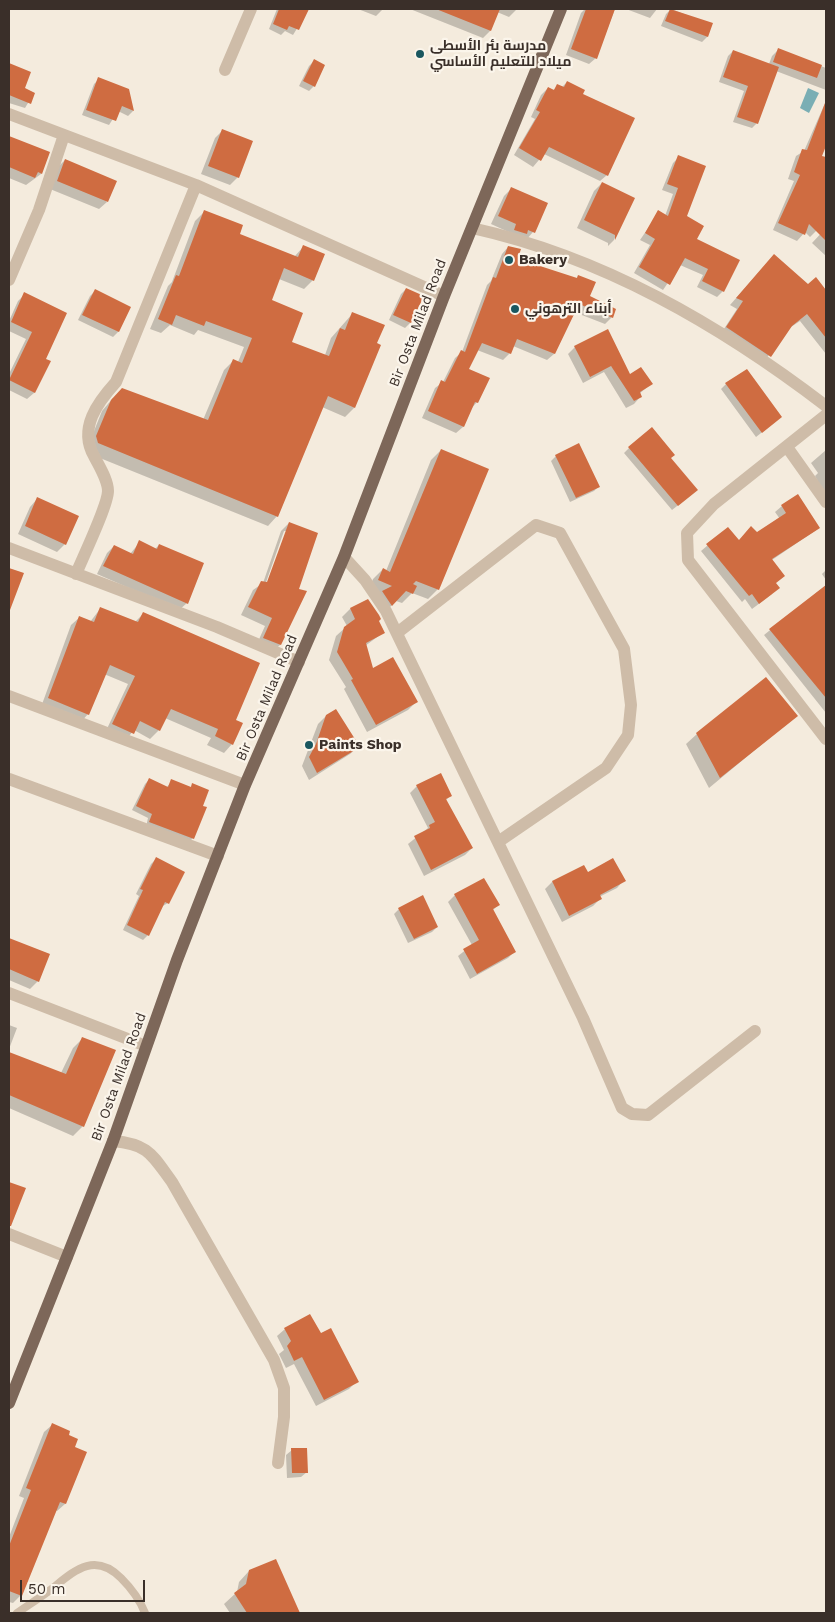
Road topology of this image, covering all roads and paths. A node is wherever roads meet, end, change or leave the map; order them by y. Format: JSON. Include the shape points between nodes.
{"nodes":[{"id":1,"x":251,"y":9,"type":"edge"},
{"id":2,"x":561,"y":9,"type":"edge"},
{"id":3,"x":226,"y":70,"type":"dead end"},
{"id":4,"x":9,"y":114,"type":"edge"},
{"id":5,"x":64,"y":135,"type":"junction"},
{"id":6,"x":196,"y":185,"type":"junction"},
{"id":7,"x":472,"y":228,"type":"junction"},
{"id":8,"x":9,"y":280,"type":"edge"},
{"id":9,"x":444,"y":296,"type":"junction"},
{"id":10,"x":826,"y":406,"type":"edge"},
{"id":11,"x":826,"y":416,"type":"edge"},
{"id":12,"x":786,"y":447,"type":"junction"},
{"id":13,"x":826,"y":502,"type":"edge"},
{"id":14,"x":9,"y":548,"type":"edge"},
{"id":15,"x":344,"y":557,"type":"junction"},
{"id":16,"x":76,"y":574,"type":"junction"},
{"id":17,"x":397,"y":634,"type":"junction"},
{"id":18,"x":299,"y":662,"type":"junction"},
{"id":19,"x":9,"y":696,"type":"edge"},
{"id":20,"x":826,"y":739,"type":"edge"},
{"id":21,"x":9,"y":778,"type":"edge"},
{"id":22,"x":245,"y":785,"type":"junction"},
{"id":23,"x":498,"y":842,"type":"junction"},
{"id":24,"x":218,"y":856,"type":"junction"},
{"id":25,"x":9,"y":994,"type":"edge"},
{"id":26,"x":755,"y":1031,"type":"dead end"},
{"id":27,"x":146,"y":1046,"type":"junction"},
{"id":28,"x":113,"y":1141,"type":"junction"},
{"id":29,"x":9,"y":1234,"type":"edge"},
{"id":30,"x":67,"y":1257,"type":"junction"},
{"id":31,"x":9,"y":1403,"type":"edge"},
{"id":32,"x":278,"y":1463,"type":"dead end"},
{"id":33,"x":17,"y":1613,"type":"edge"},
{"id":34,"x":145,"y":1613,"type":"edge"}],
"edges":[{"from":1,"to":3,"type":"street"},
{"from":2,"to":7,"type":"main road","name":"Bir Osta Milad Road"},
{"from":4,"to":5,"type":"street"},
{"from":5,"to":6,"type":"street"},
{"from":5,"to":8,"type":"street","via":[[39,210]]},
{"from":6,"to":9,"type":"street"},
{"from":6,"to":16,"type":"street","via":[[116,382],[95,407],[88,428],[90,450],[101,468],[108,491]]},
{"from":7,"to":9,"type":"main road","name":"Bir Osta Milad Road"},
{"from":7,"to":10,"type":"street","via":[[544,247],[692,314],[776,368]]},
{"from":9,"to":15,"type":"main road","name":"Bir Osta Milad Road"},
{"from":11,"to":12,"type":"street"},
{"from":12,"to":13,"type":"street"},
{"from":12,"to":20,"type":"street","via":[[714,504],[687,534],[688,560]]},
{"from":14,"to":16,"type":"street"},
{"from":15,"to":17,"type":"street","via":[[365,580]]},
{"from":15,"to":18,"type":"main road","name":"Bir Osta Milad Road"},
{"from":16,"to":18,"type":"street"},
{"from":17,"to":23,"type":"street"},
{"from":17,"to":23,"type":"street","via":[[536,525],[560,533],[624,649],[631,705],[628,735],[624,742],[606,768]]},
{"from":18,"to":22,"type":"main road","name":"Bir Osta Milad Road"},
{"from":19,"to":22,"type":"street"},
{"from":21,"to":24,"type":"street"},
{"from":22,"to":24,"type":"main road","name":"Bir Osta Milad Road"},
{"from":23,"to":26,"type":"street","via":[[583,1018],[622,1108],[632,1114],[648,1115]]},
{"from":24,"to":27,"type":"main road","name":"Bir Osta Milad Road"},
{"from":25,"to":27,"type":"street"},
{"from":27,"to":28,"type":"main road","name":"Bir Osta Milad Road"},
{"from":28,"to":30,"type":"main road","name":"Bir Osta Milad Road"},
{"from":28,"to":32,"type":"street","via":[[135,1143],[152,1156],[172,1182],[274,1360],[284,1388]]},
{"from":29,"to":30,"type":"street"},
{"from":30,"to":31,"type":"main road","name":"Bir Osta Milad Road"},
{"from":33,"to":34,"type":"lane","via":[[71,1572],[86,1565],[99,1565],[115,1571],[130,1587]]}]}
